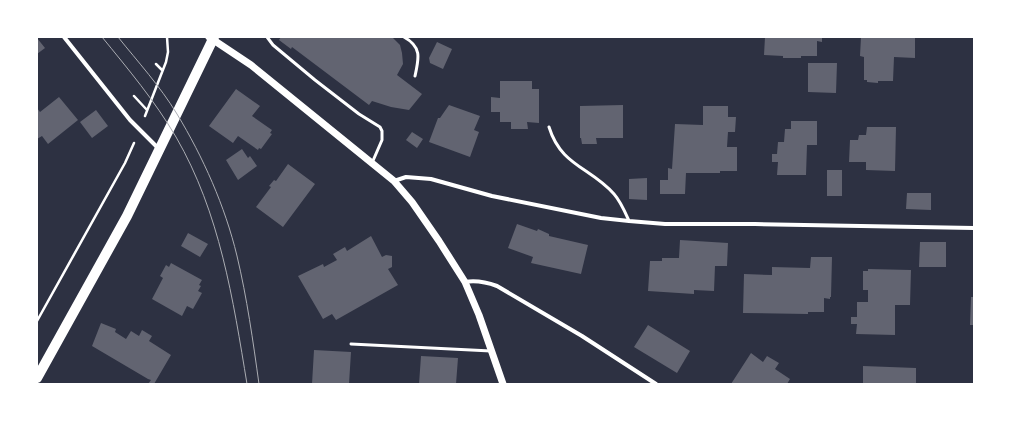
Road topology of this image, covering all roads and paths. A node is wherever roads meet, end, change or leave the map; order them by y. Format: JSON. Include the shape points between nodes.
{"nodes":[{"id":1,"x":64,"y":37,"type":"edge"},
{"id":2,"x":167,"y":37,"type":"edge"},
{"id":3,"x":267,"y":37,"type":"edge"},
{"id":4,"x":404,"y":37,"type":"edge"},
{"id":5,"x":212,"y":38,"type":"edge"},
{"id":6,"x":156,"y":64,"type":"dead end"},
{"id":7,"x":162,"y":70,"type":"junction"},
{"id":8,"x":415,"y":76,"type":"dead end"},
{"id":9,"x":134,"y":96,"type":"dead end"},
{"id":10,"x":147,"y":111,"type":"junction"},
{"id":11,"x":549,"y":126,"type":"dead end"},
{"id":12,"x":139,"y":130,"type":"junction"},
{"id":13,"x":160,"y":149,"type":"junction"},
{"id":14,"x":372,"y":163,"type":"junction"},
{"id":15,"x":394,"y":180,"type":"junction"},
{"id":16,"x":629,"y":221,"type":"junction"},
{"id":17,"x":974,"y":228,"type":"edge"},
{"id":18,"x":465,"y":282,"type":"junction"},
{"id":19,"x":37,"y":321,"type":"edge"},
{"id":20,"x":351,"y":344,"type":"dead end"},
{"id":21,"x":492,"y":351,"type":"junction"},
{"id":22,"x":37,"y":378,"type":"edge"},
{"id":23,"x":503,"y":384,"type":"edge"},
{"id":24,"x":656,"y":384,"type":"edge"}],
"edges":[{"from":1,"to":12,"type":"street"},
{"from":2,"to":7,"type":"path","via":[[168,52]]},
{"from":3,"to":14,"type":"lane","via":[[315,80],[380,127],[382,140]]},
{"from":4,"to":8,"type":"lane","via":[[414,43],[418,50]]},
{"from":5,"to":13,"type":"main road"},
{"from":5,"to":14,"type":"street","via":[[251,65]]},
{"from":6,"to":7,"type":"path"},
{"from":7,"to":10,"type":"path"},
{"from":9,"to":10,"type":"path"},
{"from":10,"to":12,"type":"path"},
{"from":11,"to":16,"type":"lane","via":[[552,138],[560,151],[614,194]]},
{"from":12,"to":13,"type":"street"},
{"from":12,"to":19,"type":"path","via":[[125,163]]},
{"from":13,"to":22,"type":"main road","via":[[127,216]]},
{"from":14,"to":15,"type":"street"},
{"from":15,"to":16,"type":"street","via":[[406,177],[431,178],[492,196],[601,218]]},
{"from":15,"to":18,"type":"street","via":[[412,202]]},
{"from":16,"to":17,"type":"street","via":[[665,224]]},
{"from":18,"to":21,"type":"street"},
{"from":18,"to":24,"type":"street","via":[[476,280],[497,286],[582,336]]},
{"from":20,"to":21,"type":"lane"},
{"from":21,"to":23,"type":"street"}]}
